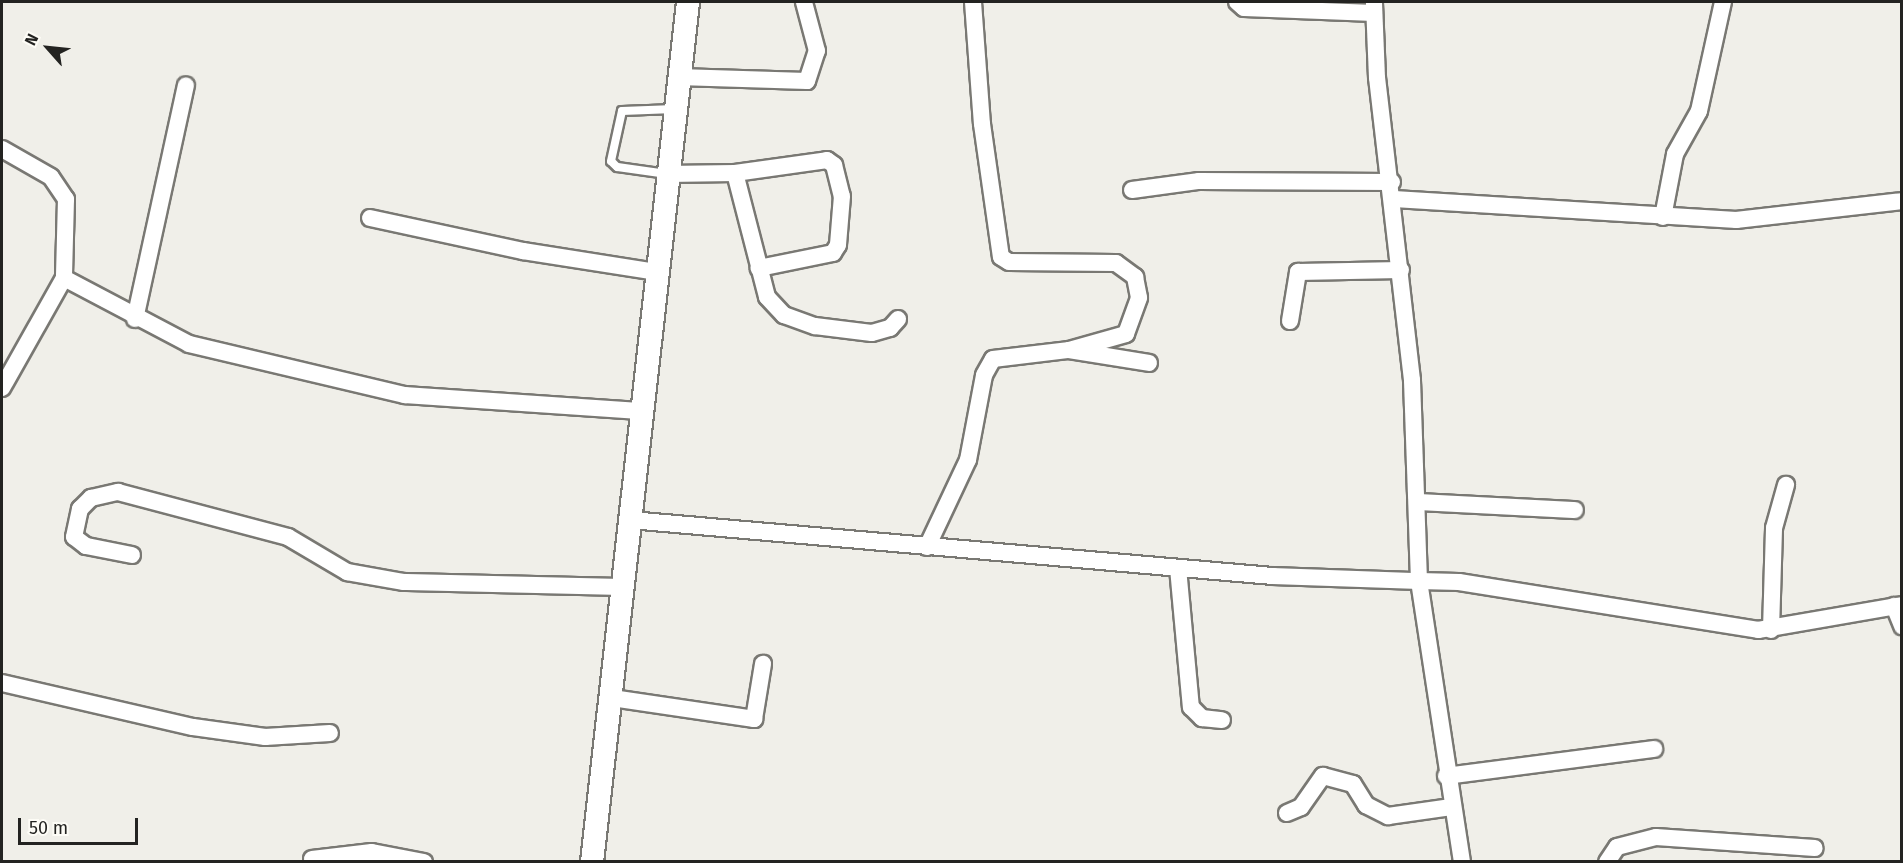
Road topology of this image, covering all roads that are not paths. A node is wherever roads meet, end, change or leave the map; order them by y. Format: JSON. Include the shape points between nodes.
{"nodes":[{"id":1,"x":688,"y":2,"type":"edge"},
{"id":2,"x":804,"y":2,"type":"edge"},
{"id":3,"x":973,"y":2,"type":"edge"},
{"id":4,"x":1237,"y":2,"type":"edge"},
{"id":5,"x":1723,"y":2,"type":"edge"},
{"id":6,"x":1374,"y":7,"type":"edge"},
{"id":7,"x":678,"y":77,"type":"junction"},
{"id":8,"x":186,"y":87,"type":"dead end"},
{"id":9,"x":675,"y":109,"type":"junction"},
{"id":10,"x":2,"y":150,"type":"edge"},
{"id":11,"x":735,"y":173,"type":"junction"},
{"id":12,"x":667,"y":174,"type":"junction"},
{"id":13,"x":1392,"y":182,"type":"junction"},
{"id":14,"x":1132,"y":190,"type":"dead end"},
{"id":15,"x":1394,"y":199,"type":"junction"},
{"id":16,"x":1902,"y":201,"type":"edge"},
{"id":17,"x":1664,"y":217,"type":"junction"},
{"id":18,"x":370,"y":218,"type":"dead end"},
{"id":19,"x":759,"y":268,"type":"junction"},
{"id":20,"x":1401,"y":270,"type":"junction"},
{"id":21,"x":657,"y":272,"type":"junction"},
{"id":22,"x":64,"y":278,"type":"junction"},
{"id":23,"x":135,"y":319,"type":"junction"},
{"id":24,"x":898,"y":319,"type":"dead end"},
{"id":25,"x":1290,"y":321,"type":"dead end"},
{"id":26,"x":1069,"y":350,"type":"junction"},
{"id":27,"x":1149,"y":363,"type":"dead end"},
{"id":28,"x":2,"y":388,"type":"edge"},
{"id":29,"x":642,"y":411,"type":"junction"},
{"id":30,"x":1786,"y":485,"type":"dead end"},
{"id":31,"x":1417,"y":502,"type":"junction"},
{"id":32,"x":1575,"y":510,"type":"dead end"},
{"id":33,"x":630,"y":520,"type":"junction"},
{"id":34,"x":927,"y":547,"type":"junction"},
{"id":35,"x":132,"y":555,"type":"dead end"},
{"id":36,"x":1178,"y":568,"type":"junction"},
{"id":37,"x":1419,"y":581,"type":"junction"},
{"id":38,"x":625,"y":586,"type":"junction"},
{"id":39,"x":1898,"y":605,"type":"edge"},
{"id":40,"x":1902,"y":626,"type":"edge"},
{"id":41,"x":1771,"y":630,"type":"junction"},
{"id":42,"x":763,"y":664,"type":"dead end"},
{"id":43,"x":2,"y":683,"type":"edge"},
{"id":44,"x":612,"y":698,"type":"junction"},
{"id":45,"x":1222,"y":720,"type":"dead end"},
{"id":46,"x":330,"y":733,"type":"dead end"},
{"id":47,"x":1654,"y":748,"type":"dead end"},
{"id":48,"x":1446,"y":776,"type":"junction"},
{"id":49,"x":1451,"y":807,"type":"junction"},
{"id":50,"x":1287,"y":813,"type":"dead end"},
{"id":51,"x":1815,"y":848,"type":"dead end"},
{"id":52,"x":312,"y":859,"type":"dead end"},
{"id":53,"x":424,"y":861,"type":"edge"},
{"id":54,"x":592,"y":861,"type":"edge"},
{"id":55,"x":1462,"y":861,"type":"edge"},
{"id":56,"x":1607,"y":861,"type":"edge"}],
"edges":[{"from":1,"to":7,"type":"main road"},
{"from":2,"to":7,"type":"street","via":[[817,51],[807,81]]},
{"from":3,"to":26,"type":"street","via":[[982,124],[1001,257],[1116,263],[1135,277],[1139,298],[1126,334]]},
{"from":4,"to":6,"type":"street","via":[[1244,8]]},
{"from":5,"to":17,"type":"street","via":[[1699,111],[1675,154]]},
{"from":6,"to":13,"type":"street"},
{"from":7,"to":9,"type":"main road"},
{"from":8,"to":23,"type":"street"},
{"from":9,"to":12,"type":"main road"},
{"from":9,"to":12,"type":"lane","via":[[622,111],[610,161],[617,166]]},
{"from":10,"to":22,"type":"street","via":[[51,177],[66,200]]},
{"from":11,"to":12,"type":"street"},
{"from":11,"to":19,"type":"street"},
{"from":11,"to":19,"type":"street","via":[[827,160],[842,196],[838,245],[833,253]]},
{"from":12,"to":21,"type":"main road"},
{"from":13,"to":14,"type":"street","via":[[1218,181]]},
{"from":13,"to":15,"type":"street"},
{"from":15,"to":17,"type":"street"},
{"from":15,"to":20,"type":"street"},
{"from":16,"to":17,"type":"street","via":[[1760,218]]},
{"from":18,"to":21,"type":"street","via":[[523,251]]},
{"from":19,"to":24,"type":"street","via":[[774,309],[815,327],[872,333],[890,328]]},
{"from":20,"to":25,"type":"street","via":[[1298,272],[1292,283]]},
{"from":20,"to":31,"type":"street"},
{"from":21,"to":29,"type":"main road"},
{"from":22,"to":23,"type":"street"},
{"from":22,"to":28,"type":"street"},
{"from":23,"to":29,"type":"street","via":[[189,344],[376,391]]},
{"from":26,"to":27,"type":"street"},
{"from":26,"to":34,"type":"street","via":[[1000,356],[989,363],[968,460]]},
{"from":29,"to":33,"type":"main road"},
{"from":30,"to":41,"type":"street","via":[[1774,528]]},
{"from":31,"to":32,"type":"street"},
{"from":31,"to":37,"type":"street"},
{"from":33,"to":34,"type":"street"},
{"from":33,"to":38,"type":"main road"},
{"from":34,"to":36,"type":"street"},
{"from":35,"to":38,"type":"street","via":[[86,546],[74,537],[80,509],[91,498],[118,492],[288,537],[347,572],[404,582]]},
{"from":36,"to":37,"type":"street"},
{"from":36,"to":45,"type":"street","via":[[1191,707],[1202,718]]},
{"from":37,"to":41,"type":"street","via":[[1459,582]]},
{"from":37,"to":48,"type":"street"},
{"from":38,"to":44,"type":"main road"},
{"from":39,"to":40,"type":"street"},
{"from":39,"to":41,"type":"street"},
{"from":42,"to":44,"type":"street","via":[[754,719]]},
{"from":43,"to":46,"type":"street","via":[[193,727],[266,737]]},
{"from":44,"to":54,"type":"main road"},
{"from":47,"to":48,"type":"street"},
{"from":48,"to":49,"type":"street"},
{"from":49,"to":50,"type":"street","via":[[1388,816],[1366,805],[1353,784],[1323,776],[1301,807]]},
{"from":49,"to":55,"type":"street"},
{"from":51,"to":56,"type":"street","via":[[1656,837],[1617,847]]},
{"from":52,"to":53,"type":"street","via":[[372,852]]}]}
